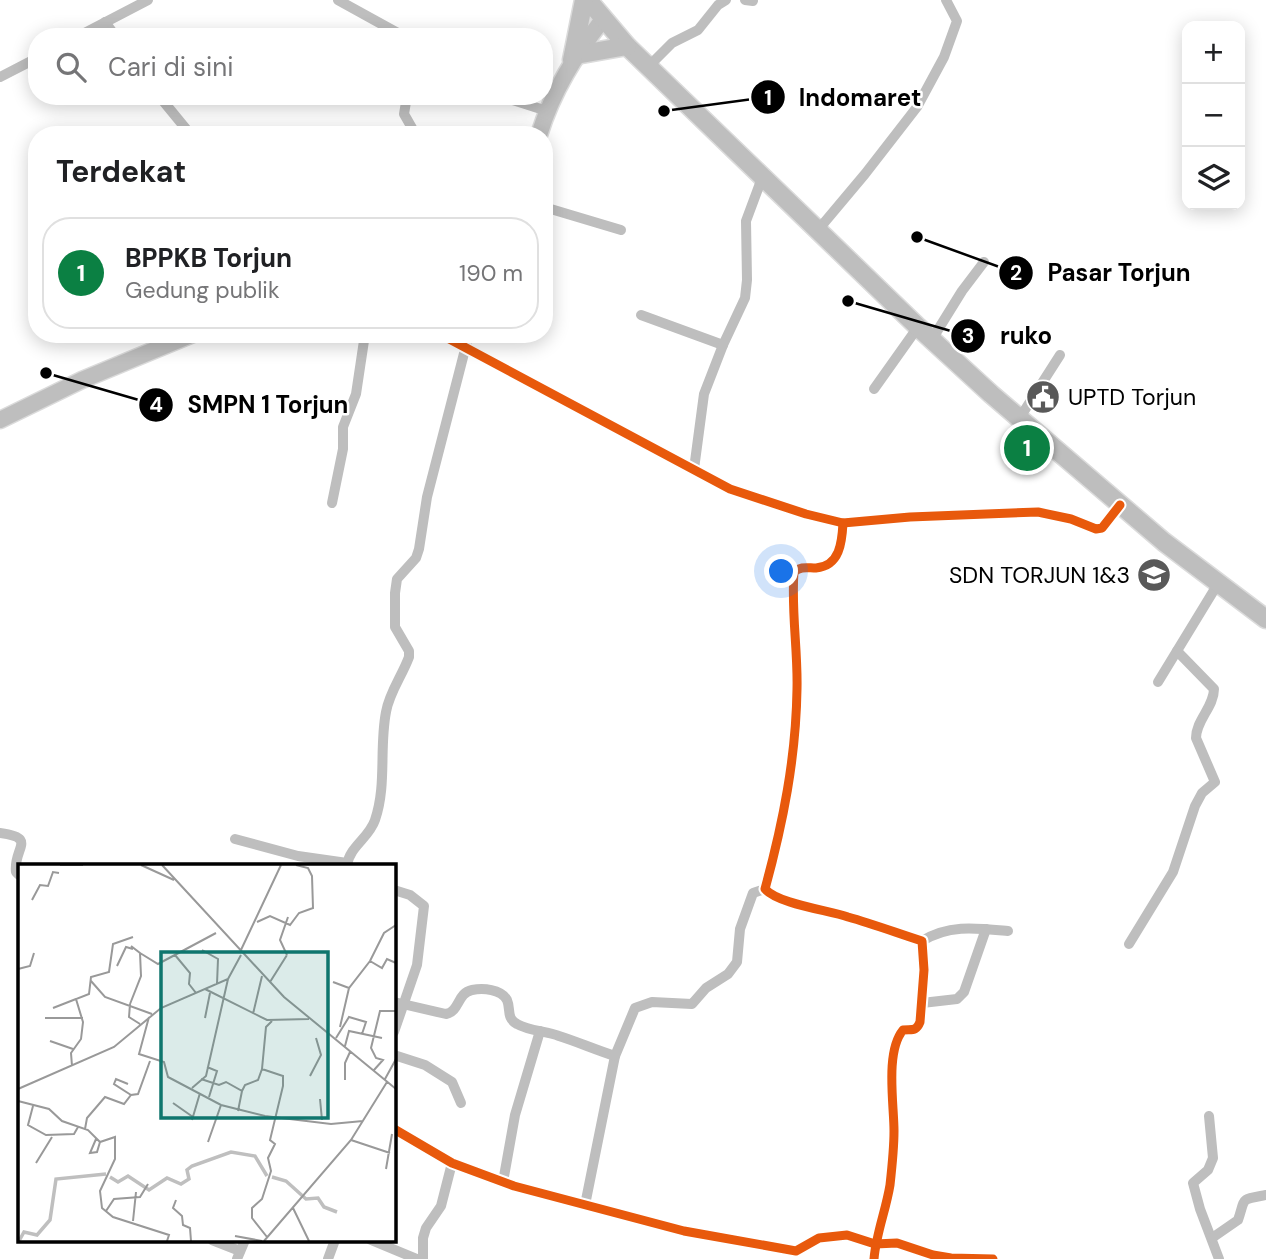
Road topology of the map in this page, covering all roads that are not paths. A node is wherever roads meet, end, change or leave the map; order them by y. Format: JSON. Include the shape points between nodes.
{"nodes":[{"id":1,"x":148,"y":0,"type":"edge"},
{"id":2,"x":338,"y":0,"type":"edge"},
{"id":3,"x":586,"y":0,"type":"edge"},
{"id":4,"x":726,"y":0,"type":"edge"},
{"id":5,"x":745,"y":0,"type":"edge"},
{"id":6,"x":943,"y":0,"type":"edge"},
{"id":7,"x":753,"y":1,"type":"edge"},
{"id":8,"x":603,"y":19,"type":"junction"},
{"id":9,"x":105,"y":23,"type":"junction"},
{"id":10,"x":95,"y":28,"type":"edge"},
{"id":11,"x":109,"y":28,"type":"edge"},
{"id":12,"x":389,"y":28,"type":"edge"},
{"id":13,"x":627,"y":46,"type":"junction"},
{"id":14,"x":574,"y":57,"type":"junction"},
{"id":15,"x":28,"y":63,"type":"edge"},
{"id":16,"x":648,"y":67,"type":"junction"},
{"id":17,"x":0,"y":77,"type":"edge"},
{"id":18,"x":553,"y":99,"type":"edge"},
{"id":19,"x":166,"y":105,"type":"edge"},
{"id":20,"x":406,"y":105,"type":"edge"},
{"id":21,"x":528,"y":105,"type":"edge"},
{"id":22,"x":550,"y":105,"type":"edge"},
{"id":23,"x":547,"y":111,"type":"junction"},
{"id":24,"x":184,"y":126,"type":"edge"},
{"id":25,"x":411,"y":126,"type":"edge"},
{"id":26,"x":542,"y":126,"type":"edge"},
{"id":27,"x":762,"y":178,"type":"junction"},
{"id":28,"x":553,"y":210,"type":"edge"},
{"id":29,"x":621,"y":230,"type":"dead end"},
{"id":30,"x":818,"y":230,"type":"junction"},
{"id":31,"x":984,"y":262,"type":"dead end"},
{"id":32,"x":641,"y":315,"type":"dead end"},
{"id":33,"x":918,"y":327,"type":"junction"},
{"id":34,"x":931,"y":341,"type":"junction"},
{"id":35,"x":171,"y":343,"type":"edge"},
{"id":36,"x":364,"y":343,"type":"edge"},
{"id":37,"x":456,"y":343,"type":"edge"},
{"id":38,"x":466,"y":343,"type":"edge"},
{"id":39,"x":723,"y":345,"type":"junction"},
{"id":40,"x":465,"y":348,"type":"junction"},
{"id":41,"x":1060,"y":355,"type":"dead end"},
{"id":42,"x":874,"y":389,"type":"dead end"},
{"id":43,"x":1019,"y":419,"type":"junction"},
{"id":44,"x":0,"y":420,"type":"edge"},
{"id":45,"x":694,"y":469,"type":"junction"},
{"id":46,"x":332,"y":503,"type":"dead end"},
{"id":47,"x":1120,"y":505,"type":"junction"},
{"id":48,"x":843,"y":523,"type":"junction"},
{"id":49,"x":1219,"y":582,"type":"junction"},
{"id":50,"x":1266,"y":620,"type":"edge"},
{"id":51,"x":1177,"y":651,"type":"junction"},
{"id":52,"x":1158,"y":681,"type":"dead end"},
{"id":53,"x":0,"y":833,"type":"edge"},
{"id":54,"x":234,"y":839,"type":"dead end"},
{"id":55,"x":347,"y":864,"type":"edge"},
{"id":56,"x":18,"y":874,"type":"edge"},
{"id":57,"x":765,"y":889,"type":"junction"},
{"id":58,"x":396,"y":891,"type":"edge"},
{"id":59,"x":986,"y":929,"type":"junction"},
{"id":60,"x":1008,"y":931,"type":"dead end"},
{"id":61,"x":922,"y":941,"type":"junction"},
{"id":62,"x":1129,"y":944,"type":"dead end"},
{"id":63,"x":398,"y":1003,"type":"edge"},
{"id":64,"x":922,"y":1003,"type":"junction"},
{"id":65,"x":540,"y":1031,"type":"junction"},
{"id":66,"x":396,"y":1056,"type":"edge"},
{"id":67,"x":615,"y":1056,"type":"junction"},
{"id":68,"x":461,"y":1102,"type":"dead end"},
{"id":69,"x":1209,"y":1116,"type":"dead end"},
{"id":70,"x":396,"y":1130,"type":"edge"},
{"id":71,"x":452,"y":1163,"type":"junction"},
{"id":72,"x":503,"y":1182,"type":"junction"},
{"id":73,"x":1266,"y":1195,"type":"edge"},
{"id":74,"x":585,"y":1205,"type":"junction"},
{"id":75,"x":1212,"y":1238,"type":"junction"},
{"id":76,"x":215,"y":1242,"type":"edge"},
{"id":77,"x":334,"y":1242,"type":"edge"},
{"id":78,"x":376,"y":1242,"type":"edge"},
{"id":79,"x":875,"y":1244,"type":"junction"},
{"id":80,"x":238,"y":1255,"type":"edge"},
{"id":81,"x":328,"y":1259,"type":"edge"},
{"id":82,"x":417,"y":1259,"type":"edge"},
{"id":83,"x":424,"y":1259,"type":"edge"},
{"id":84,"x":874,"y":1259,"type":"edge"},
{"id":85,"x":993,"y":1259,"type":"edge"},
{"id":86,"x":1219,"y":1259,"type":"edge"}],
"edges":[{"from":1,"to":9,"type":"street"},
{"from":2,"to":12,"type":"street"},
{"from":3,"to":8,"type":"highway"},
{"from":3,"to":14,"type":"highway"},
{"from":4,"to":16,"type":"street","via":[[698,30],[672,43]]},
{"from":5,"to":7,"type":"street"},
{"from":6,"to":30,"type":"street","via":[[957,21],[917,107]]},
{"from":8,"to":13,"type":"highway"},
{"from":8,"to":14,"type":"main road"},
{"from":9,"to":10,"type":"street"},
{"from":9,"to":11,"type":"street"},
{"from":13,"to":14,"type":"highway"},
{"from":13,"to":16,"type":"highway"},
{"from":14,"to":18,"type":"main road"},
{"from":15,"to":17,"type":"street"},
{"from":16,"to":27,"type":"highway"},
{"from":19,"to":24,"type":"street"},
{"from":20,"to":25,"type":"street","via":[[404,114]]},
{"from":21,"to":23,"type":"street"},
{"from":22,"to":23,"type":"main road"},
{"from":23,"to":26,"type":"main road"},
{"from":27,"to":30,"type":"highway"},
{"from":27,"to":39,"type":"street","via":[[746,221],[745,298]]},
{"from":28,"to":29,"type":"street"},
{"from":30,"to":33,"type":"highway"},
{"from":31,"to":34,"type":"street"},
{"from":32,"to":39,"type":"street"},
{"from":33,"to":34,"type":"highway"},
{"from":33,"to":42,"type":"street"},
{"from":34,"to":43,"type":"highway"},
{"from":35,"to":44,"type":"main road"},
{"from":36,"to":46,"type":"street","via":[[356,394],[343,427]]},
{"from":37,"to":40,"type":"street"},
{"from":38,"to":40,"type":"street"},
{"from":39,"to":45,"type":"street","via":[[704,394]]},
{"from":40,"to":45,"type":"street"},
{"from":40,"to":55,"type":"street","via":[[427,497],[419,549],[397,579],[394,593],[395,627],[409,657],[386,713],[382,792],[374,823]]},
{"from":41,"to":43,"type":"street"},
{"from":43,"to":47,"type":"highway"},
{"from":45,"to":48,"type":"street","via":[[765,502]]},
{"from":47,"to":48,"type":"street","via":[[1101,528],[1038,512]]},
{"from":47,"to":49,"type":"highway"},
{"from":48,"to":57,"type":"street","via":[[836,557],[827,565],[794,572],[794,741],[785,812]]},
{"from":49,"to":50,"type":"highway"},
{"from":49,"to":51,"type":"street"},
{"from":51,"to":52,"type":"street"},
{"from":51,"to":62,"type":"street","via":[[1213,689],[1196,738],[1215,782],[1195,806],[1172,872]]},
{"from":53,"to":56,"type":"street","via":[[21,840],[15,864]]},
{"from":54,"to":55,"type":"street"},
{"from":57,"to":61,"type":"street","via":[[793,902]]},
{"from":57,"to":67,"type":"street","via":[[753,893],[749,902],[732,970],[709,984],[692,1004],[652,1002],[635,1008]]},
{"from":58,"to":63,"type":"street","via":[[424,906],[413,981]]},
{"from":59,"to":60,"type":"street"},
{"from":59,"to":61,"type":"street","via":[[948,929]]},
{"from":59,"to":64,"type":"street","via":[[964,992],[957,999]]},
{"from":61,"to":64,"type":"street"},
{"from":63,"to":65,"type":"street","via":[[450,1013],[466,992],[491,990],[507,1000],[513,1021]]},
{"from":64,"to":79,"type":"street","via":[[918,1027],[903,1030],[893,1055],[890,1184]]},
{"from":65,"to":67,"type":"street"},
{"from":65,"to":72,"type":"street","via":[[515,1115]]},
{"from":66,"to":68,"type":"street","via":[[425,1065],[452,1082]]},
{"from":67,"to":74,"type":"street"},
{"from":69,"to":75,"type":"street","via":[[1213,1158],[1208,1170],[1193,1183]]},
{"from":70,"to":71,"type":"street"},
{"from":71,"to":72,"type":"street"},
{"from":71,"to":83,"type":"street","via":[[441,1206],[426,1228]]},
{"from":72,"to":74,"type":"street"},
{"from":73,"to":75,"type":"street","via":[[1245,1199],[1238,1220]]},
{"from":74,"to":79,"type":"street","via":[[684,1231],[796,1251],[831,1236],[847,1235]]},
{"from":75,"to":86,"type":"street"},
{"from":76,"to":80,"type":"street"},
{"from":77,"to":81,"type":"street"},
{"from":78,"to":82,"type":"street"},
{"from":79,"to":84,"type":"street"},
{"from":79,"to":85,"type":"street","via":[[897,1243],[951,1258]]}]}
